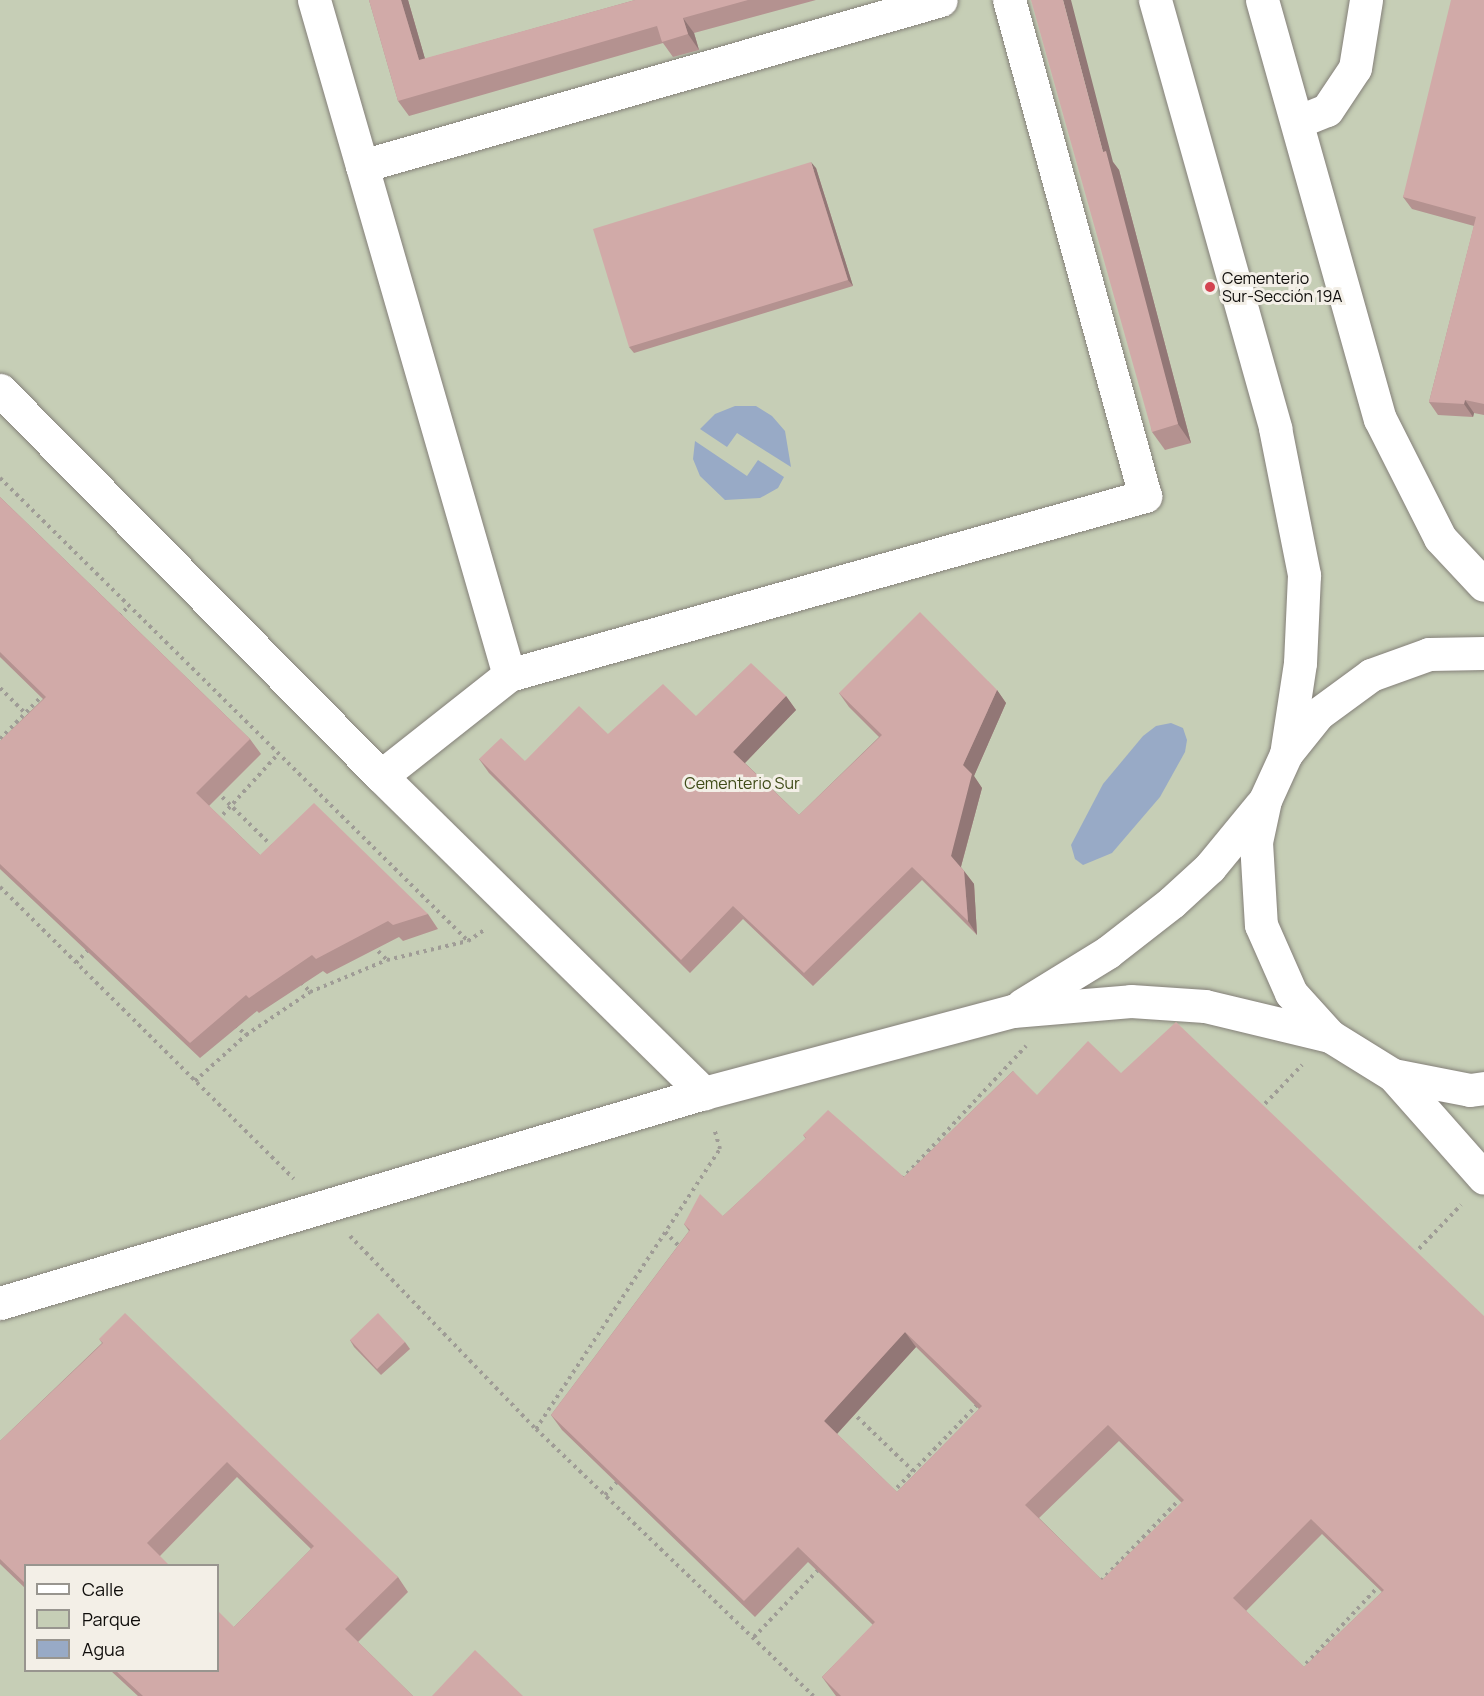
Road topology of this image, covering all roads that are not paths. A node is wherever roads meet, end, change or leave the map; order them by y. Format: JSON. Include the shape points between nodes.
{"nodes":[{"id":1,"x":314,"y":0,"type":"edge"},
{"id":2,"x":941,"y":0,"type":"edge"},
{"id":3,"x":1009,"y":0,"type":"edge"},
{"id":4,"x":1155,"y":0,"type":"edge"},
{"id":5,"x":1262,"y":0,"type":"edge"},
{"id":6,"x":1366,"y":0,"type":"edge"},
{"id":7,"x":1297,"y":122,"type":"junction"},
{"id":8,"x":362,"y":166,"type":"junction"},
{"id":9,"x":0,"y":390,"type":"edge"},
{"id":10,"x":1484,"y":585,"type":"edge"},
{"id":11,"x":1484,"y":653,"type":"edge"},
{"id":12,"x":509,"y":675,"type":"junction"},
{"id":13,"x":1286,"y":754,"type":"junction"},
{"id":14,"x":381,"y":776,"type":"junction"},
{"id":15,"x":1265,"y":800,"type":"junction"},
{"id":16,"x":1013,"y":1011,"type":"junction"},
{"id":17,"x":1330,"y":1036,"type":"junction"},
{"id":18,"x":1393,"y":1075,"type":"junction"},
{"id":19,"x":1484,"y":1088,"type":"edge"},
{"id":20,"x":704,"y":1093,"type":"junction"},
{"id":21,"x":1476,"y":1188,"type":"edge"},
{"id":22,"x":0,"y":1303,"type":"edge"}],
"edges":[{"from":1,"to":8,"type":"lane"},
{"from":2,"to":8,"type":"lane"},
{"from":3,"to":12,"type":"lane","via":[[1145,496]]},
{"from":4,"to":13,"type":"lane","via":[[1275,428],[1304,575],[1300,663]]},
{"from":5,"to":7,"type":"lane"},
{"from":6,"to":7,"type":"lane","via":[[1355,68],[1327,110]]},
{"from":7,"to":10,"type":"lane","via":[[1380,419],[1440,538]]},
{"from":8,"to":12,"type":"lane"},
{"from":9,"to":14,"type":"lane"},
{"from":11,"to":13,"type":"lane","via":[[1428,654],[1371,675],[1318,714]]},
{"from":12,"to":14,"type":"lane"},
{"from":13,"to":15,"type":"lane"},
{"from":14,"to":20,"type":"lane"},
{"from":15,"to":16,"type":"lane","via":[[1210,867],[1172,902],[1108,952]]},
{"from":15,"to":17,"type":"lane","via":[[1256,842],[1261,925],[1291,993]]},
{"from":16,"to":17,"type":"lane","via":[[1131,1001],[1205,1006]]},
{"from":16,"to":20,"type":"lane"},
{"from":17,"to":18,"type":"lane"},
{"from":18,"to":19,"type":"lane","via":[[1470,1090]]},
{"from":18,"to":21,"type":"lane"},
{"from":20,"to":22,"type":"lane"}]}
